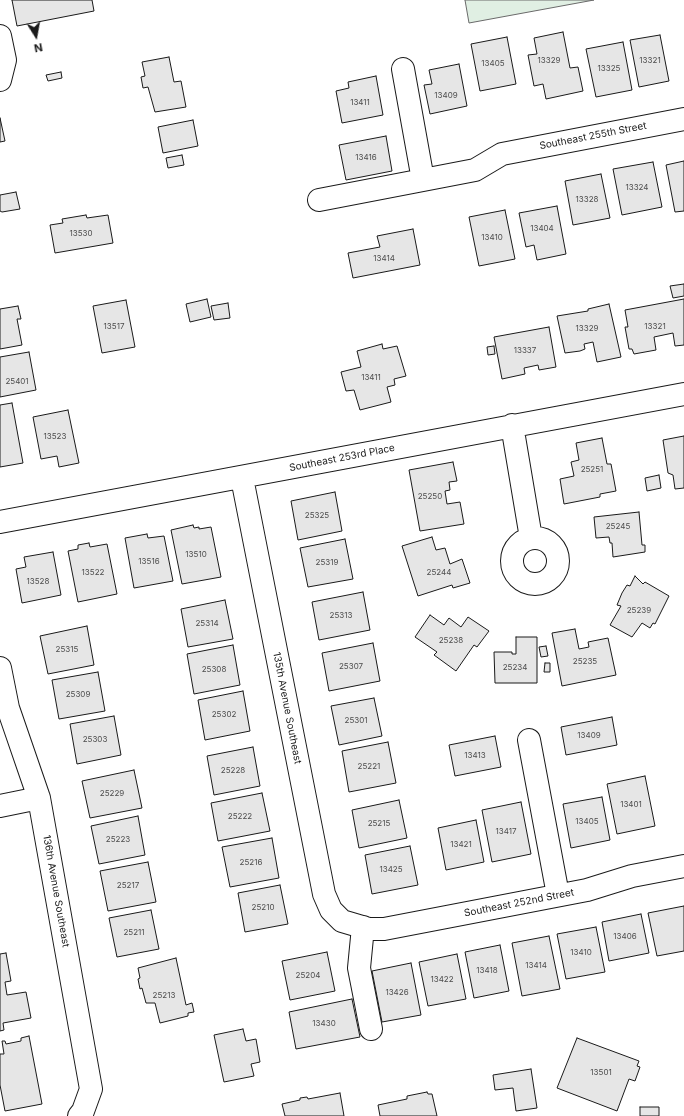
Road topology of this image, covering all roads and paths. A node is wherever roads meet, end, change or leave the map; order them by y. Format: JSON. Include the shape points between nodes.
{"nodes":[{"id":1,"x":0,"y":36,"type":"edge"},
{"id":2,"x":403,"y":69,"type":"dead end"},
{"id":3,"x":0,"y":80,"type":"edge"},
{"id":4,"x":684,"y":119,"type":"edge"},
{"id":5,"x":423,"y":180,"type":"junction"},
{"id":6,"x":319,"y":200,"type":"dead end"},
{"id":7,"x":684,"y":394,"type":"edge"},
{"id":8,"x":512,"y":425,"type":"junction"},
{"id":9,"x":242,"y":478,"type":"junction"},
{"id":10,"x":0,"y":522,"type":"edge"},
{"id":11,"x":531,"y":538,"type":"dead end"},
{"id":12,"x":0,"y":668,"type":"edge"},
{"id":13,"x":529,"y":740,"type":"dead end"},
{"id":14,"x":39,"y":798,"type":"junction"},
{"id":15,"x":0,"y":806,"type":"edge"},
{"id":16,"x":684,"y":866,"type":"edge"},
{"id":17,"x":558,"y":895,"type":"junction"},
{"id":18,"x":358,"y":926,"type":"junction"},
{"id":19,"x":371,"y":1029,"type":"dead end"},
{"id":20,"x":79,"y":1116,"type":"edge"}],
"edges":[{"from":1,"to":3,"type":"street","via":[[5,60]]},
{"from":2,"to":5,"type":"street"},
{"from":4,"to":5,"type":"street","name":"Southeast 255th Street","via":[[502,154],[475,170]]},
{"from":5,"to":6,"type":"street","name":"Southeast 255th Street"},
{"from":7,"to":8,"type":"street","name":"Southeast 253rd Place"},
{"from":8,"to":9,"type":"street","name":"Southeast 253rd Place"},
{"from":8,"to":11,"type":"street"},
{"from":9,"to":10,"type":"street","name":"Southeast 253rd Place"},
{"from":9,"to":18,"type":"street","name":"135th Avenue Southeast","via":[[324,894],[331,910],[342,921]]},
{"from":12,"to":14,"type":"street","name":"136th Avenue Southeast","via":[[8,708]]},
{"from":13,"to":17,"type":"street"},
{"from":14,"to":15,"type":"street"},
{"from":14,"to":20,"type":"street","name":"136th Avenue Southeast","via":[[91,1089]]},
{"from":16,"to":17,"type":"street","name":"Southeast 252nd Street"},
{"from":17,"to":18,"type":"street","name":"Southeast 252nd Street","via":[[384,929]]},
{"from":18,"to":19,"type":"street","via":[[360,968]]}]}
